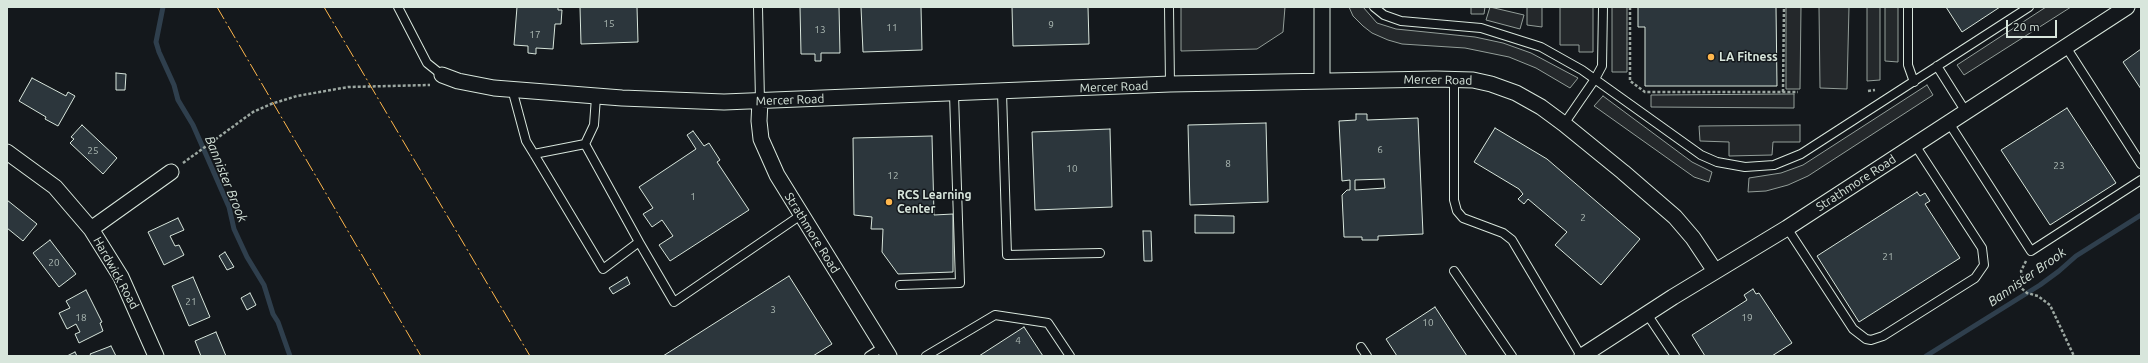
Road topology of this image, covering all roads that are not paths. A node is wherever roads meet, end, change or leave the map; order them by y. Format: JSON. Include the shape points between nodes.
{"nodes":[{"id":1,"x":398,"y":7,"type":"edge"},
{"id":2,"x":758,"y":7,"type":"edge"},
{"id":3,"x":1169,"y":7,"type":"edge"},
{"id":4,"x":1322,"y":7,"type":"edge"},
{"id":5,"x":1374,"y":7,"type":"edge"},
{"id":6,"x":1603,"y":7,"type":"edge"},
{"id":7,"x":1908,"y":7,"type":"edge"},
{"id":8,"x":2029,"y":7,"type":"edge"},
{"id":9,"x":2127,"y":7,"type":"edge"},
{"id":10,"x":2066,"y":47,"type":"junction"},
{"id":11,"x":1937,"y":66,"type":"junction"},
{"id":12,"x":442,"y":75,"type":"joint"},
{"id":13,"x":1454,"y":79,"type":"junction"},
{"id":14,"x":1595,"y":79,"type":"junction"},
{"id":15,"x":1322,"y":81,"type":"junction"},
{"id":16,"x":1914,"y":82,"type":"junction"},
{"id":17,"x":1170,"y":84,"type":"junction"},
{"id":18,"x":512,"y":89,"type":"junction"},
{"id":19,"x":1002,"y":92,"type":"junction"},
{"id":20,"x":954,"y":94,"type":"junction"},
{"id":21,"x":596,"y":97,"type":"junction"},
{"id":22,"x":760,"y":101,"type":"junction"},
{"id":23,"x":1966,"y":112,"type":"junction"},
{"id":24,"x":1949,"y":123,"type":"junction"},
{"id":25,"x":1564,"y":124,"type":"junction"},
{"id":26,"x":585,"y":144,"type":"junction"},
{"id":27,"x":1915,"y":144,"type":"junction"},
{"id":28,"x":7,"y":152,"type":"edge"},
{"id":29,"x":534,"y":154,"type":"junction"},
{"id":30,"x":2141,"y":164,"type":"edge"},
{"id":31,"x":171,"y":172,"type":"dead end"},
{"id":32,"x":2141,"y":180,"type":"edge"},
{"id":33,"x":801,"y":216,"type":"junction"},
{"id":34,"x":1787,"y":228,"type":"junction"},
{"id":35,"x":91,"y":229,"type":"junction"},
{"id":36,"x":639,"y":242,"type":"junction"},
{"id":37,"x":1100,"y":253,"type":"dead end"},
{"id":38,"x":1454,"y":271,"type":"dead end"},
{"id":39,"x":1715,"y":271,"type":"junction"},
{"id":40,"x":900,"y":285,"type":"dead end"},
{"id":41,"x":1647,"y":314,"type":"junction"},
{"id":42,"x":1361,"y":347,"type":"dead end"},
{"id":43,"x":886,"y":351,"type":"edge"},
{"id":44,"x":156,"y":356,"type":"edge"},
{"id":45,"x":869,"y":356,"type":"edge"},
{"id":46,"x":926,"y":356,"type":"edge"},
{"id":47,"x":1070,"y":356,"type":"edge"},
{"id":48,"x":1368,"y":356,"type":"edge"},
{"id":49,"x":1512,"y":356,"type":"edge"},
{"id":50,"x":1581,"y":356,"type":"edge"},
{"id":51,"x":1675,"y":356,"type":"edge"}],
"edges":[{"from":1,"to":12,"type":"lane","via":[[427,63]]},
{"from":2,"to":22,"type":"lane"},
{"from":3,"to":17,"type":"lane"},
{"from":4,"to":15,"type":"street"},
{"from":5,"to":14,"type":"lane","via":[[1384,15],[1401,21],[1472,26],[1517,38],[1562,57]]},
{"from":6,"to":14,"type":"lane","via":[[1603,61]]},
{"from":7,"to":16,"type":"lane","via":[[1908,65]]},
{"from":8,"to":11,"type":"lane"},
{"from":9,"to":10,"type":"street","name":"Strathmore Road"},
{"from":10,"to":23,"type":"street","name":"Strathmore Road"},
{"from":10,"to":30,"type":"lane"},
{"from":11,"to":16,"type":"lane"},
{"from":11,"to":23,"type":"lane"},
{"from":12,"to":18,"type":"street","name":"Mercer Road","via":[[476,85]]},
{"from":13,"to":15,"type":"street","name":"Mercer Road"},
{"from":13,"to":25,"type":"street","name":"Mercer Road","via":[[1490,84],[1516,93]]},
{"from":13,"to":50,"type":"lane","via":[[1454,200],[1457,211],[1463,218],[1512,240]]},
{"from":14,"to":16,"type":"lane","via":[[1700,155],[1717,162],[1746,167],[1774,165],[1792,159]]},
{"from":14,"to":25,"type":"lane"},
{"from":15,"to":17,"type":"street","name":"Mercer Road"},
{"from":17,"to":19,"type":"street","name":"Mercer Road"},
{"from":18,"to":21,"type":"street","name":"Mercer Road"},
{"from":18,"to":29,"type":"lane","via":[[526,141]]},
{"from":19,"to":20,"type":"street","name":"Mercer Road"},
{"from":19,"to":37,"type":"lane","via":[[1007,255]]},
{"from":20,"to":22,"type":"street","name":"Mercer Road"},
{"from":20,"to":40,"type":"lane","via":[[960,283]]},
{"from":21,"to":22,"type":"street","name":"Mercer Road","via":[[667,101]]},
{"from":21,"to":26,"type":"lane","via":[[594,125]]},
{"from":22,"to":33,"type":"street","name":"Strathmore Road","via":[[761,139],[777,175]]},
{"from":23,"to":24,"type":"street","name":"Strathmore Road"},
{"from":24,"to":27,"type":"street","name":"Strathmore Road"},
{"from":24,"to":32,"type":"lane","via":[[2031,251]]},
{"from":25,"to":39,"type":"street","name":"Mercer Road","via":[[1675,217]]},
{"from":26,"to":29,"type":"lane"},
{"from":26,"to":36,"type":"lane"},
{"from":27,"to":34,"type":"street","name":"Strathmore Road"},
{"from":27,"to":34,"type":"lane","via":[[1982,248],[1984,265],[1975,278],[1883,336],[1866,339],[1853,329]]},
{"from":28,"to":35,"type":"street","name":"Hardwick Road","via":[[55,187]]},
{"from":29,"to":36,"type":"lane","via":[[603,269]]},
{"from":31,"to":35,"type":"street"},
{"from":33,"to":36,"type":"lane","via":[[674,302]]},
{"from":33,"to":43,"type":"street","name":"Strathmore Road"},
{"from":34,"to":39,"type":"street","name":"Strathmore Road"},
{"from":35,"to":44,"type":"street","name":"Hardwick Road","via":[[133,300]]},
{"from":38,"to":49,"type":"lane"},
{"from":39,"to":41,"type":"street","name":"Strathmore Road"},
{"from":41,"to":50,"type":"street","name":"Strathmore Road"},
{"from":41,"to":51,"type":"lane"},
{"from":42,"to":48,"type":"lane"},
{"from":43,"to":45,"type":"lane"},
{"from":46,"to":47,"type":"lane","via":[[995,315],[1048,323]]}]}
